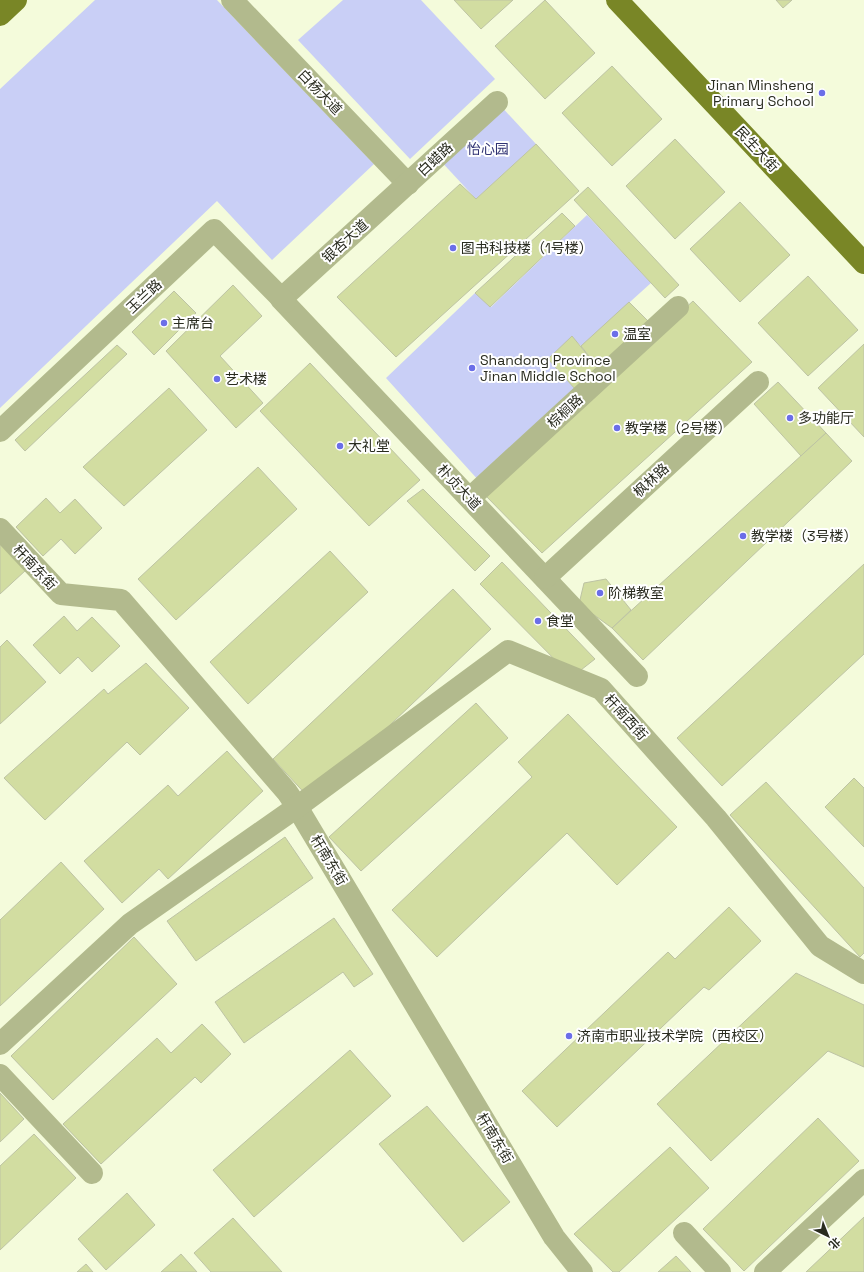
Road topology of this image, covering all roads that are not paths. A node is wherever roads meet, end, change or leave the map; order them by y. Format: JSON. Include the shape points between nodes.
{"nodes":[{"id":1,"x":16,"y":0,"type":"edge"},
{"id":2,"x":232,"y":0,"type":"edge"},
{"id":3,"x":617,"y":0,"type":"edge"},
{"id":4,"x":0,"y":15,"type":"edge"},
{"id":5,"x":497,"y":102,"type":"dead end"},
{"id":6,"x":408,"y":184,"type":"junction"},
{"id":7,"x":864,"y":263,"type":"edge"},
{"id":8,"x":283,"y":300,"type":"junction"},
{"id":9,"x":678,"y":307,"type":"dead end"},
{"id":10,"x":758,"y":382,"type":"dead end"},
{"id":11,"x":0,"y":431,"type":"edge"},
{"id":12,"x":470,"y":498,"type":"junction"},
{"id":13,"x":0,"y":529,"type":"edge"},
{"id":14,"x":545,"y":578,"type":"junction"},
{"id":15,"x":637,"y":676,"type":"dead end"},
{"id":16,"x":297,"y":807,"type":"junction"},
{"id":17,"x":864,"y":973,"type":"edge"},
{"id":18,"x":0,"y":1044,"type":"edge"},
{"id":19,"x":0,"y":1075,"type":"edge"},
{"id":20,"x":92,"y":1173,"type":"dead end"},
{"id":21,"x":864,"y":1180,"type":"edge"},
{"id":22,"x":684,"y":1234,"type":"dead end"},
{"id":23,"x":582,"y":1272,"type":"edge"},
{"id":24,"x":720,"y":1272,"type":"edge"},
{"id":25,"x":765,"y":1272,"type":"edge"}],
"edges":[{"from":1,"to":4,"type":"main road"},
{"from":2,"to":6,"type":"street","name":"白杨大道"},
{"from":3,"to":7,"type":"main road","name":"民生大街"},
{"from":5,"to":6,"type":"street","name":"白蜡路"},
{"from":6,"to":8,"type":"street","name":"银杏大道"},
{"from":8,"to":11,"type":"street","name":"玉兰路","via":[[214,230]]},
{"from":8,"to":12,"type":"street","name":"朴贞大道"},
{"from":9,"to":12,"type":"street","name":"棕榈路"},
{"from":10,"to":14,"type":"street","name":"枫林路"},
{"from":12,"to":14,"type":"street","name":"朴贞大道"},
{"from":13,"to":16,"type":"street","name":"杆南东街","via":[[61,594],[121,600],[287,792]]},
{"from":14,"to":15,"type":"street","name":"朴贞大道"},
{"from":16,"to":17,"type":"street","name":"杆南西街","via":[[508,651],[601,690],[716,818],[820,946]]},
{"from":16,"to":18,"type":"street","via":[[130,924]]},
{"from":16,"to":23,"type":"street","name":"杆南东街","via":[[554,1237]]},
{"from":19,"to":20,"type":"street"},
{"from":21,"to":25,"type":"street"},
{"from":22,"to":24,"type":"street"}]}
